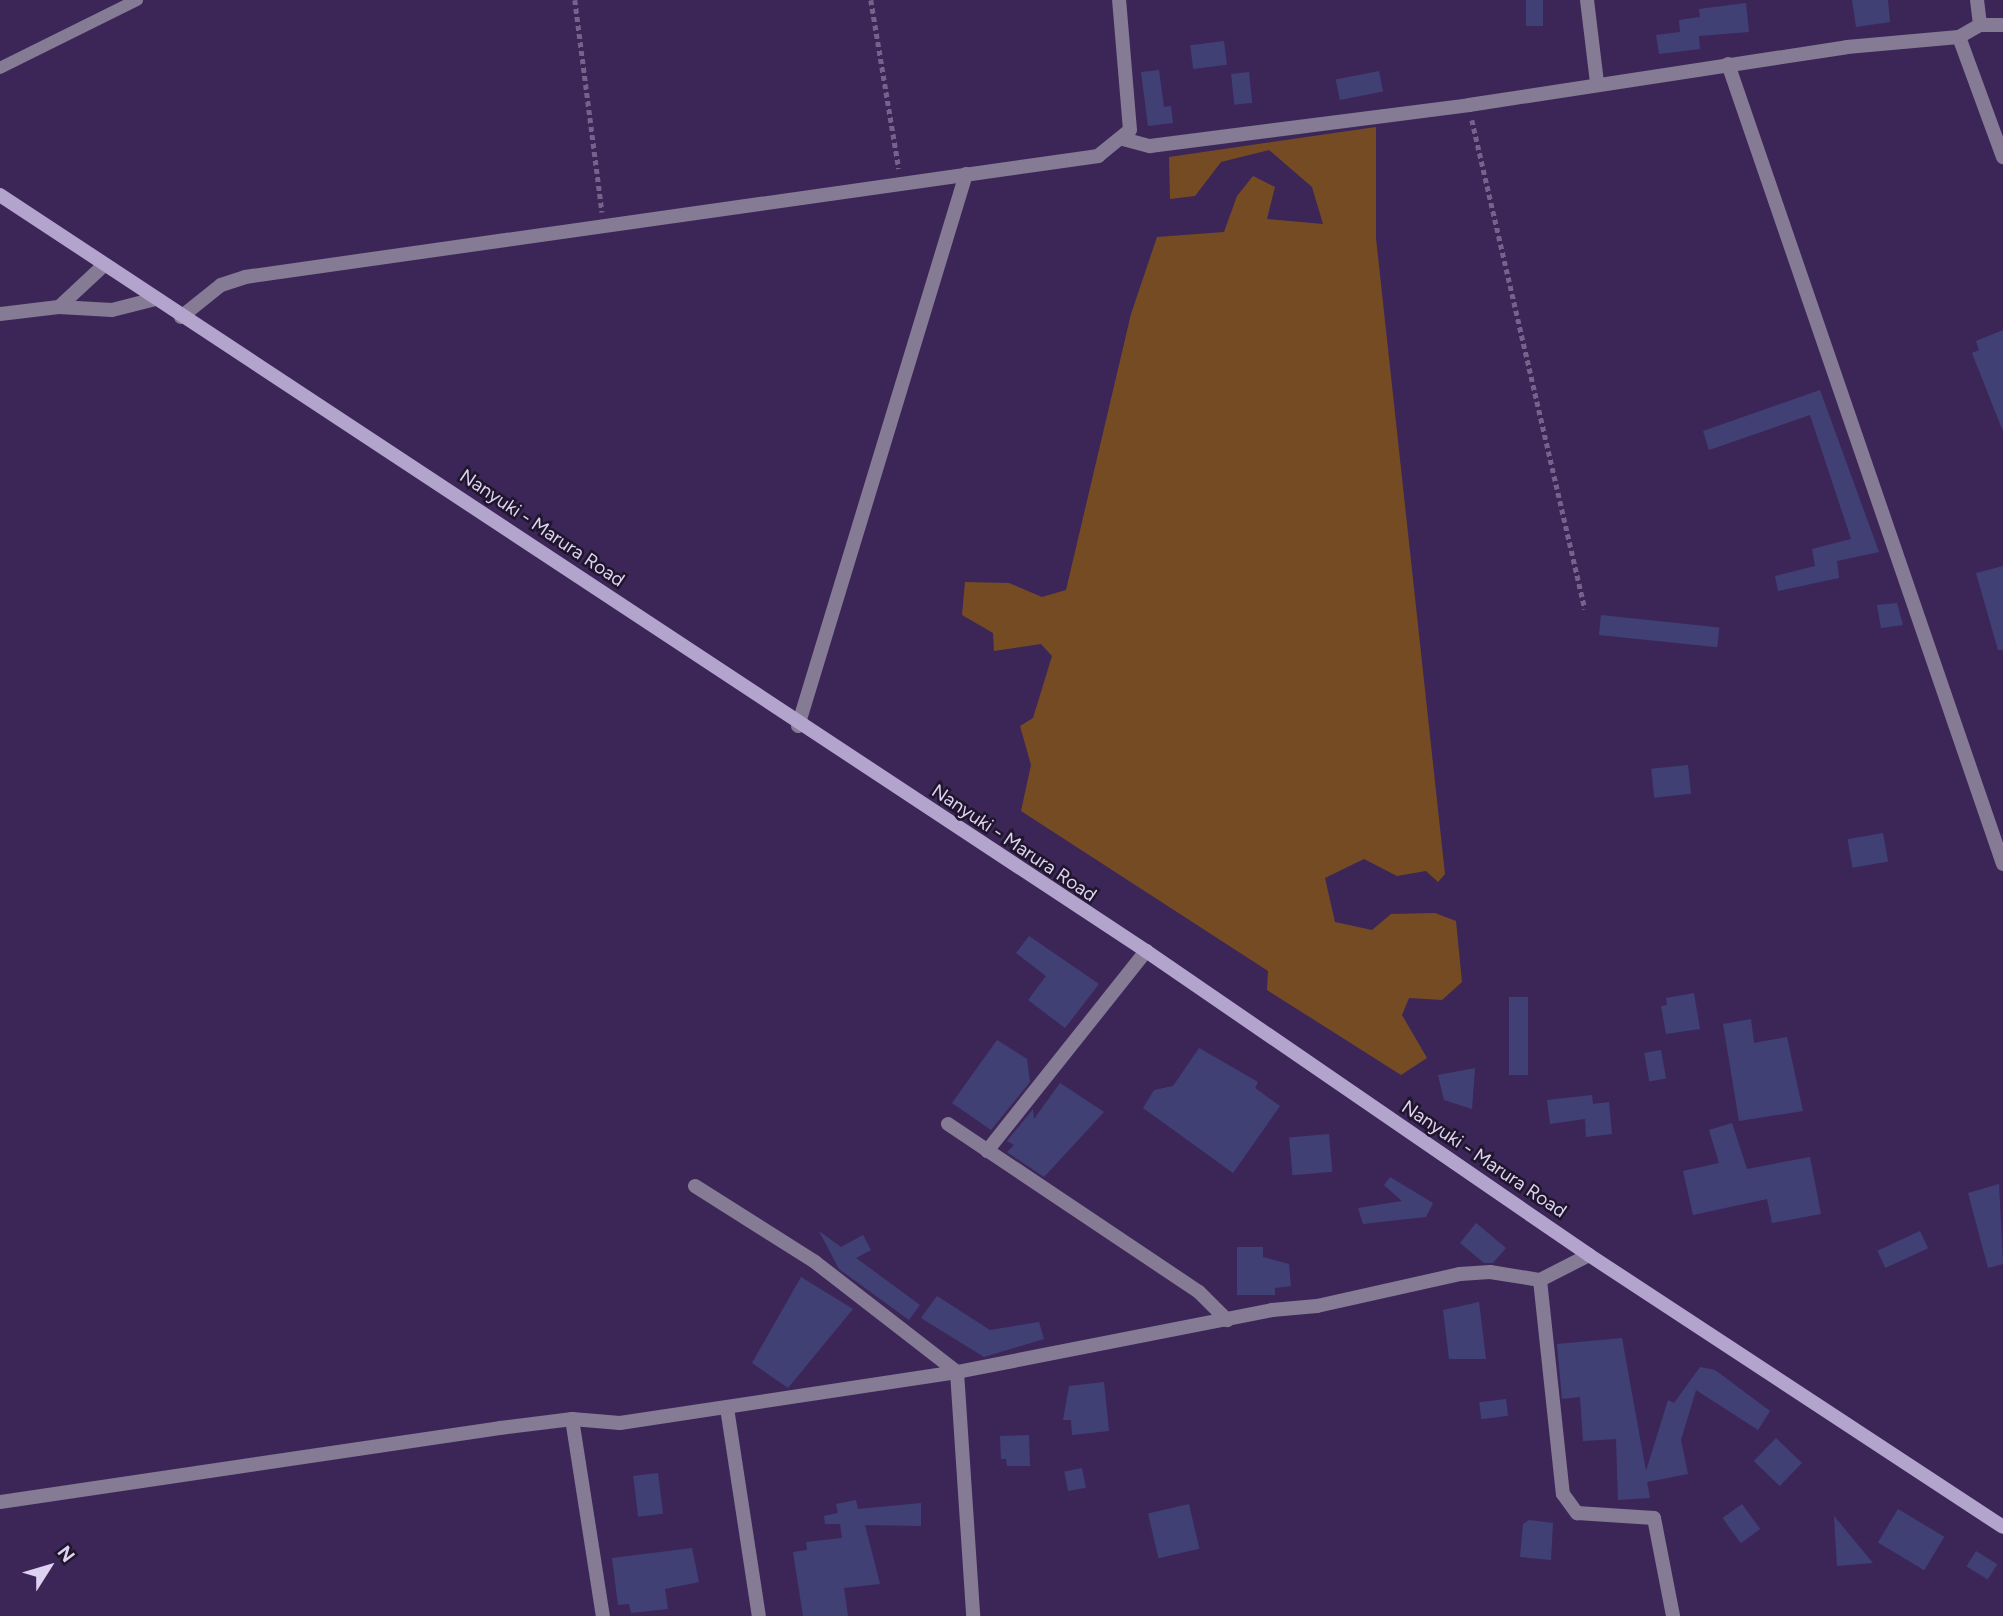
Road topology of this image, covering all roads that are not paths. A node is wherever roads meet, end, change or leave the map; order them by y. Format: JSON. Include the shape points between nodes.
{"nodes":[{"id":1,"x":137,"y":0,"type":"edge"},
{"id":2,"x":1119,"y":0,"type":"edge"},
{"id":3,"x":1587,"y":0,"type":"edge"},
{"id":4,"x":1977,"y":0,"type":"edge"},
{"id":5,"x":1980,"y":25,"type":"junction"},
{"id":6,"x":2003,"y":25,"type":"edge"},
{"id":7,"x":1959,"y":37,"type":"junction"},
{"id":8,"x":1728,"y":64,"type":"junction"},
{"id":9,"x":0,"y":68,"type":"edge"},
{"id":10,"x":1597,"y":83,"type":"junction"},
{"id":11,"x":1123,"y":139,"type":"junction"},
{"id":12,"x":2003,"y":157,"type":"edge"},
{"id":13,"x":966,"y":174,"type":"junction"},
{"id":14,"x":0,"y":195,"type":"edge"},
{"id":15,"x":103,"y":265,"type":"junction"},
{"id":16,"x":155,"y":299,"type":"junction"},
{"id":17,"x":59,"y":307,"type":"junction"},
{"id":18,"x":0,"y":314,"type":"edge"},
{"id":19,"x":181,"y":317,"type":"junction"},
{"id":20,"x":798,"y":726,"type":"junction"},
{"id":21,"x":2003,"y":864,"type":"edge"},
{"id":22,"x":1146,"y":951,"type":"junction"},
{"id":23,"x":948,"y":1124,"type":"dead end"},
{"id":24,"x":988,"y":1152,"type":"junction"},
{"id":25,"x":695,"y":1186,"type":"dead end"},
{"id":26,"x":1589,"y":1255,"type":"junction"},
{"id":27,"x":1540,"y":1280,"type":"junction"},
{"id":28,"x":1227,"y":1320,"type":"junction"},
{"id":29,"x":957,"y":1372,"type":"junction"},
{"id":30,"x":727,"y":1408,"type":"junction"},
{"id":31,"x":572,"y":1419,"type":"junction"},
{"id":32,"x":0,"y":1502,"type":"edge"},
{"id":33,"x":2003,"y":1527,"type":"edge"},
{"id":34,"x":603,"y":1616,"type":"edge"},
{"id":35,"x":759,"y":1616,"type":"edge"},
{"id":36,"x":973,"y":1616,"type":"edge"},
{"id":37,"x":1673,"y":1616,"type":"edge"}],
"edges":[{"from":1,"to":9,"type":"lane"},
{"from":2,"to":11,"type":"street","via":[[1131,114]]},
{"from":3,"to":10,"type":"street"},
{"from":4,"to":5,"type":"street"},
{"from":5,"to":6,"type":"street"},
{"from":5,"to":7,"type":"street"},
{"from":7,"to":8,"type":"street"},
{"from":7,"to":12,"type":"street"},
{"from":8,"to":10,"type":"street"},
{"from":8,"to":21,"type":"street"},
{"from":10,"to":11,"type":"street","via":[[1469,105],[1150,146]]},
{"from":11,"to":13,"type":"street","via":[[1098,156]]},
{"from":13,"to":19,"type":"street","via":[[245,277],[221,285]]},
{"from":13,"to":20,"type":"street"},
{"from":14,"to":15,"type":"street","name":"Nanyuki - Marura Road"},
{"from":15,"to":16,"type":"street","name":"Nanyuki - Marura Road"},
{"from":15,"to":17,"type":"street"},
{"from":16,"to":17,"type":"street","via":[[112,310]]},
{"from":16,"to":19,"type":"street","name":"Nanyuki - Marura Road"},
{"from":17,"to":18,"type":"street"},
{"from":19,"to":20,"type":"street","name":"Nanyuki - Marura Road","via":[[511,530]]},
{"from":20,"to":22,"type":"street","name":"Nanyuki - Marura Road"},
{"from":22,"to":24,"type":"street"},
{"from":22,"to":26,"type":"street","name":"Nanyuki - Marura Road"},
{"from":23,"to":24,"type":"street"},
{"from":24,"to":28,"type":"street","via":[[1199,1292]]},
{"from":25,"to":29,"type":"street","via":[[815,1262]]},
{"from":26,"to":27,"type":"street"},
{"from":26,"to":33,"type":"street","name":"Nanyuki - Marura Road"},
{"from":27,"to":28,"type":"street","via":[[1490,1272],[1460,1274]]},
{"from":27,"to":37,"type":"street","via":[[1563,1494],[1577,1513],[1654,1518]]},
{"from":28,"to":29,"type":"street"},
{"from":29,"to":30,"type":"street"},
{"from":29,"to":36,"type":"street"},
{"from":30,"to":31,"type":"street","via":[[620,1423]]},
{"from":30,"to":35,"type":"street"},
{"from":31,"to":32,"type":"street"},
{"from":31,"to":34,"type":"street"}]}
